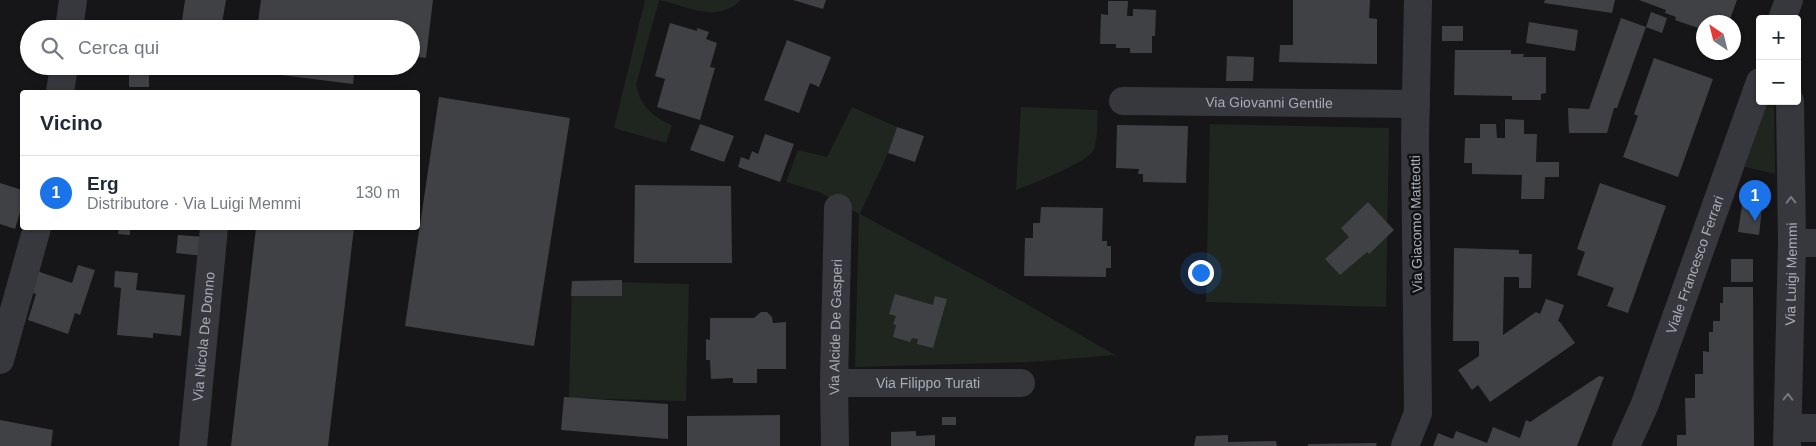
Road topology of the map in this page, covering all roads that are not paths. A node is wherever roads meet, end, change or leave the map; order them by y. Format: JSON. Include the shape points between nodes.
{"nodes":[{"id":1,"x":73,"y":0,"type":"edge"},
{"id":2,"x":1418,"y":0,"type":"edge"},
{"id":3,"x":70,"y":20,"type":"edge"},
{"id":4,"x":63,"y":75,"type":"edge"},
{"id":5,"x":60,"y":90,"type":"edge"},
{"id":6,"x":1756,"y":93,"type":"edge"},
{"id":7,"x":1123,"y":101,"type":"dead end"},
{"id":8,"x":1416,"y":104,"type":"junction"},
{"id":9,"x":1790,"y":105,"type":"edge"},
{"id":10,"x":838,"y":208,"type":"dead end"},
{"id":11,"x":36,"y":230,"type":"edge"},
{"id":12,"x":214,"y":230,"type":"edge"},
{"id":13,"x":1804,"y":243,"type":"edge"},
{"id":14,"x":0,"y":360,"type":"edge"},
{"id":15,"x":834,"y":383,"type":"junction"},
{"id":16,"x":1021,"y":383,"type":"dead end"},
{"id":17,"x":1816,"y":428,"type":"edge"},
{"id":18,"x":1787,"y":437,"type":"edge"},
{"id":19,"x":193,"y":446,"type":"edge"},
{"id":20,"x":834,"y":446,"type":"edge"},
{"id":21,"x":1405,"y":446,"type":"edge"},
{"id":22,"x":1626,"y":446,"type":"edge"}],
"edges":[{"from":1,"to":3,"type":"street"},
{"from":2,"to":8,"type":"street","name":"Via Giacomo Matteotti"},
{"from":4,"to":5,"type":"street"},
{"from":6,"to":22,"type":"street","name":"Viale Francesco Ferrari","via":[[1645,404]]},
{"from":7,"to":8,"type":"street","name":"Via Giovanni Gentile"},
{"from":8,"to":21,"type":"street","name":"Via Giacomo Matteotti","via":[[1418,413]]},
{"from":13,"to":9,"type":"street","name":"Via Luigi Memmi","one_way":true},
{"from":10,"to":15,"type":"street","name":"Via Alcide De Gasperi"},
{"from":11,"to":14,"type":"street"},
{"from":12,"to":19,"type":"street","name":"Via Nicola De Donno"},
{"from":18,"to":13,"type":"street","name":"Via Luigi Memmi","one_way":true},
{"from":15,"to":16,"type":"street","name":"Via Filippo Turati"},
{"from":15,"to":20,"type":"street","name":"Via Alcide De Gasperi"},
{"from":17,"to":18,"type":"street"}]}
